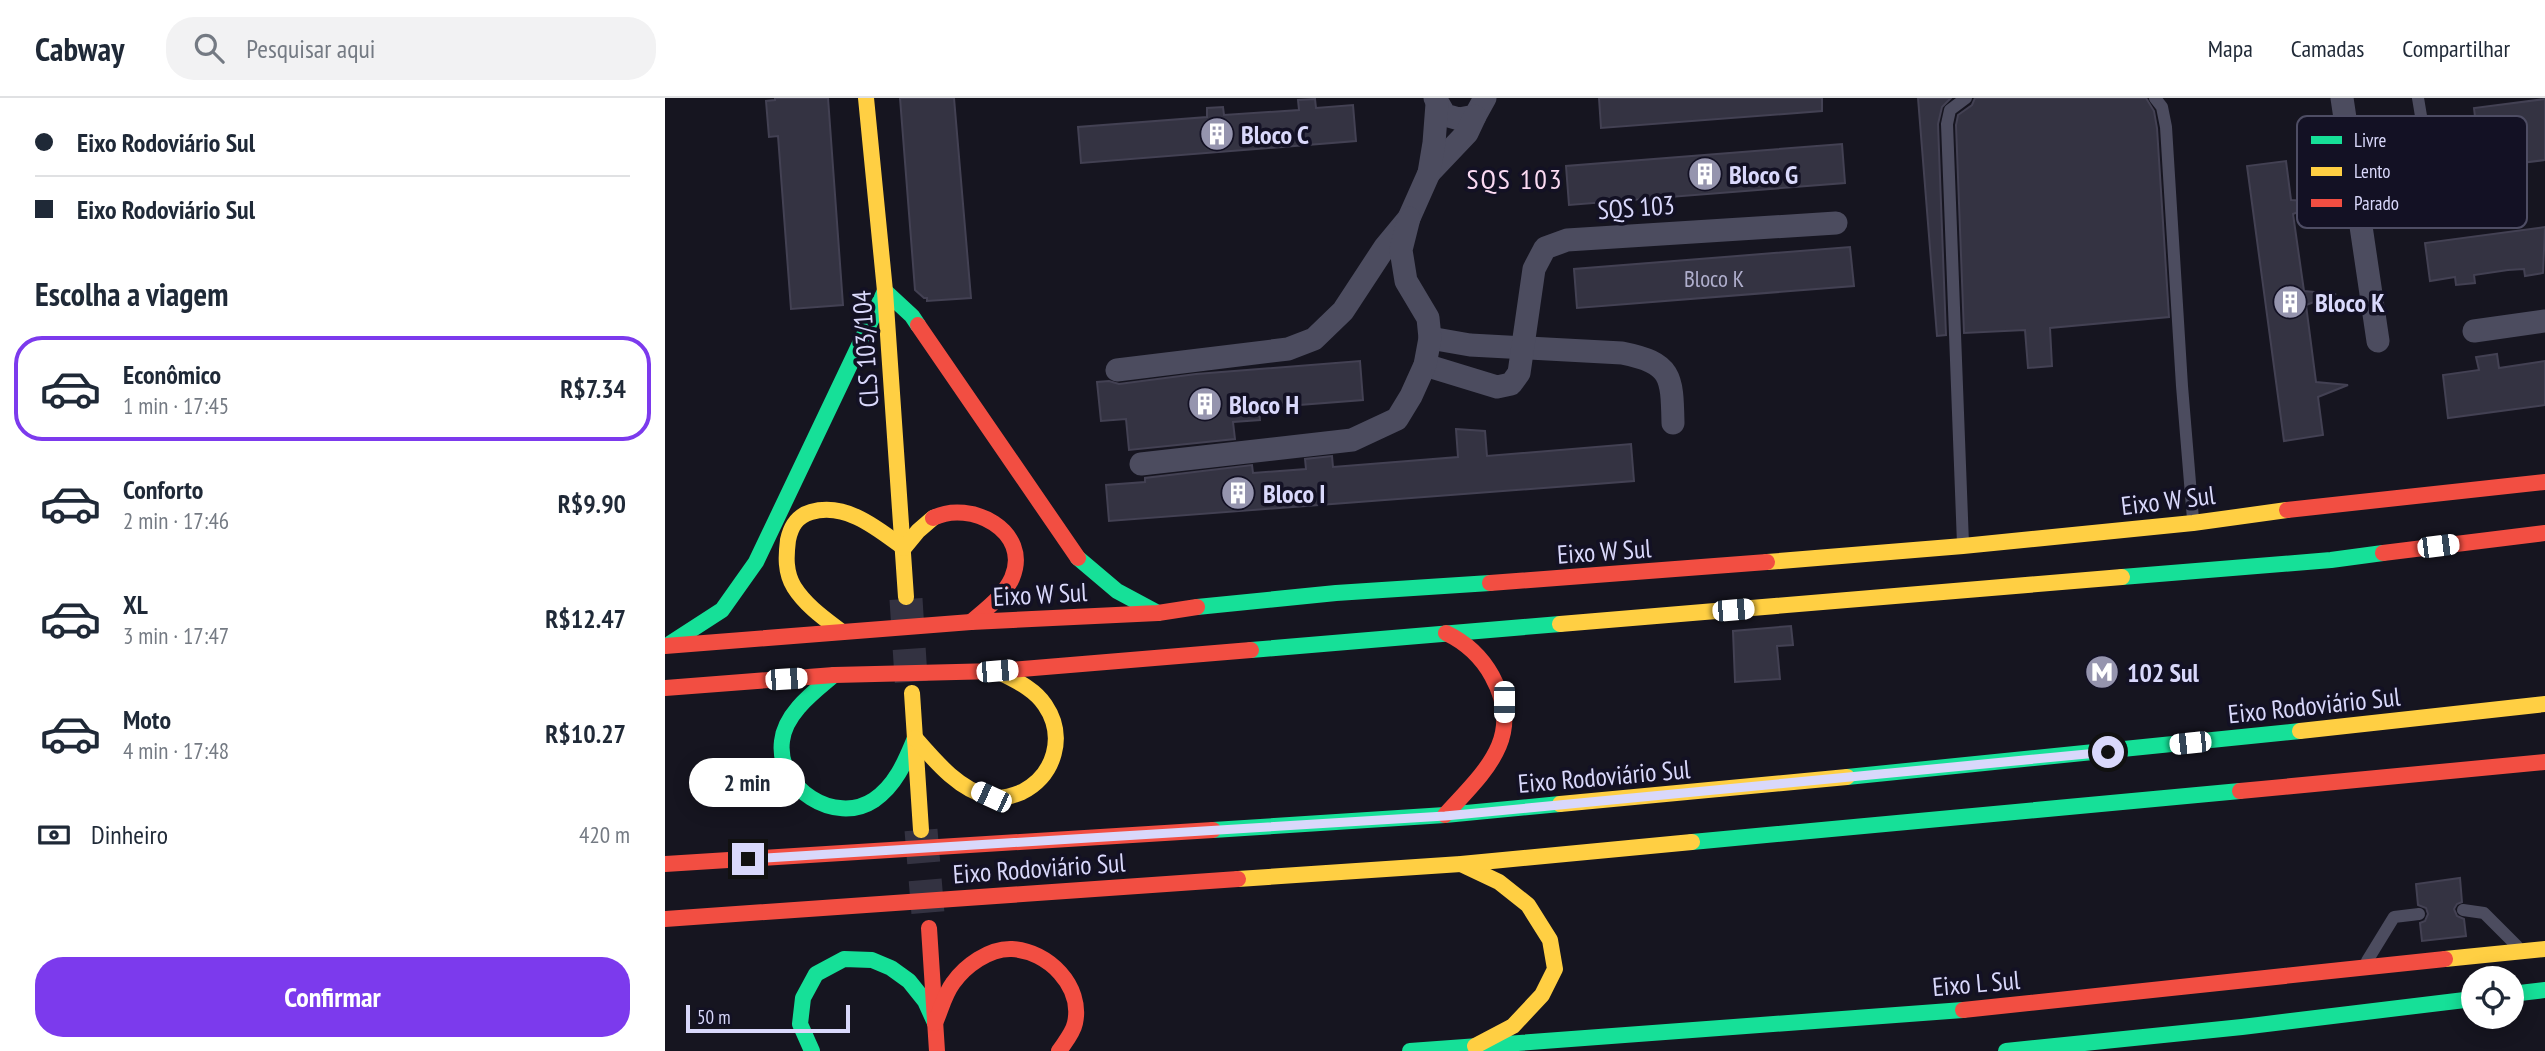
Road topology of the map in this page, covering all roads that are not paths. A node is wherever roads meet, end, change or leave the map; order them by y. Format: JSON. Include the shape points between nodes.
{"nodes":[{"id":1,"x":866,"y":98,"type":"edge"},
{"id":2,"x":1966,"y":98,"type":"edge"},
{"id":3,"x":2155,"y":98,"type":"edge"},
{"id":4,"x":2342,"y":98,"type":"edge"},
{"id":5,"x":2418,"y":98,"type":"edge"},
{"id":6,"x":1436,"y":101,"type":"edge"},
{"id":7,"x":1483,"y":103,"type":"edge"},
{"id":8,"x":2345,"y":116,"type":"edge"},
{"id":9,"x":2421,"y":116,"type":"edge"},
{"id":10,"x":1429,"y":173,"type":"junction"},
{"id":11,"x":1409,"y":218,"type":"junction"},
{"id":12,"x":1836,"y":222,"type":"dead end"},
{"id":13,"x":2360,"y":228,"type":"edge"},
{"id":14,"x":1364,"y":278,"type":"junction"},
{"id":15,"x":1406,"y":281,"type":"junction"},
{"id":16,"x":885,"y":291,"type":"junction"},
{"id":17,"x":2545,"y":321,"type":"edge"},
{"id":18,"x":2474,"y":331,"type":"dead end"},
{"id":19,"x":1430,"y":338,"type":"junction"},
{"id":20,"x":2378,"y":341,"type":"dead end"},
{"id":21,"x":1524,"y":348,"type":"junction"},
{"id":22,"x":1425,"y":365,"type":"junction"},
{"id":23,"x":1117,"y":370,"type":"dead end"},
{"id":24,"x":1673,"y":423,"type":"dead end"},
{"id":25,"x":1141,"y":464,"type":"dead end"},
{"id":26,"x":2545,"y":482,"type":"edge"},
{"id":27,"x":2193,"y":523,"type":"junction"},
{"id":28,"x":2545,"y":533,"type":"edge"},
{"id":29,"x":1963,"y":546,"type":"junction"},
{"id":30,"x":904,"y":548,"type":"junction"},
{"id":31,"x":906,"y":597,"type":"tunnel mouth"},
{"id":32,"x":1158,"y":613,"type":"junction"},
{"id":33,"x":971,"y":622,"type":"junction"},
{"id":34,"x":842,"y":632,"type":"junction"},
{"id":35,"x":1446,"y":633,"type":"junction"},
{"id":36,"x":666,"y":646,"type":"edge"},
{"id":37,"x":997,"y":671,"type":"junction"},
{"id":38,"x":834,"y":675,"type":"junction"},
{"id":39,"x":665,"y":688,"type":"edge"},
{"id":40,"x":912,"y":694,"type":"tunnel mouth"},
{"id":41,"x":2545,"y":704,"type":"edge"},
{"id":42,"x":915,"y":738,"type":"junction"},
{"id":43,"x":2545,"y":762,"type":"edge"},
{"id":44,"x":1445,"y":816,"type":"junction"},
{"id":45,"x":921,"y":830,"type":"tunnel mouth"},
{"id":46,"x":1461,"y":863,"type":"junction"},
{"id":47,"x":665,"y":864,"type":"edge"},
{"id":48,"x":2463,"y":911,"type":"dead end"},
{"id":49,"x":2419,"y":914,"type":"dead end"},
{"id":50,"x":665,"y":919,"type":"edge"},
{"id":51,"x":929,"y":928,"type":"tunnel mouth"},
{"id":52,"x":2545,"y":948,"type":"edge"},
{"id":53,"x":2522,"y":951,"type":"junction"},
{"id":54,"x":2363,"y":968,"type":"junction"},
{"id":55,"x":2545,"y":990,"type":"edge"},
{"id":56,"x":2524,"y":993,"type":"edge"},
{"id":57,"x":2461,"y":1000,"type":"edge"},
{"id":58,"x":935,"y":1023,"type":"junction"},
{"id":59,"x":1475,"y":1046,"type":"junction"},
{"id":60,"x":812,"y":1051,"type":"edge"},
{"id":61,"x":937,"y":1051,"type":"edge"},
{"id":62,"x":1059,"y":1051,"type":"edge"},
{"id":63,"x":1410,"y":1051,"type":"edge"},
{"id":64,"x":2006,"y":1051,"type":"edge"}],
"edges":[{"from":1,"to":16,"type":"main road","name":"CLS 103/104"},
{"from":2,"to":29,"type":"lane","via":[[1950,110],[1947,124]]},
{"from":3,"to":27,"type":"lane","via":[[2166,127]]},
{"from":4,"to":8,"type":"street"},
{"from":5,"to":9,"type":"lane"},
{"from":6,"to":7,"type":"street","via":[[1445,115],[1459,120]]},
{"from":6,"to":10,"type":"street"},
{"from":7,"to":10,"type":"street","via":[[1467,133]]},
{"from":10,"to":11,"type":"street"},
{"from":11,"to":14,"type":"street"},
{"from":11,"to":15,"type":"street","via":[[1401,250]]},
{"from":12,"to":21,"type":"street","name":"SQS 103","via":[[1567,240],[1545,248],[1534,269]]},
{"from":13,"to":20,"type":"street"},
{"from":14,"to":15,"type":"street"},
{"from":14,"to":23,"type":"street","via":[[1343,311],[1314,339],[1288,349]]},
{"from":15,"to":19,"type":"street","via":[[1427,318]]},
{"from":16,"to":30,"type":"main road","name":"CLS 103/104"},
{"from":16,"to":32,"type":"main road","via":[[912,316],[1080,562],[1117,591]]},
{"from":16,"to":36,"type":"main road","via":[[755,562],[722,610]]},
{"from":17,"to":18,"type":"street"},
{"from":19,"to":21,"type":"street"},
{"from":19,"to":22,"type":"street"},
{"from":21,"to":22,"type":"street","name":"SQS 103","via":[[1519,373],[1511,384],[1497,387]]},
{"from":21,"to":24,"type":"street","via":[[1622,353],[1662,367],[1672,387]]},
{"from":22,"to":25,"type":"street","via":[[1397,419],[1352,440]]},
{"from":26,"to":27,"type":"main road","name":"Eixo W Sul"},
{"from":27,"to":29,"type":"main road","name":"Eixo W Sul"},
{"from":28,"to":35,"type":"main road","via":[[2291,564]]},
{"from":29,"to":32,"type":"main road","name":"Eixo W Sul","via":[[1336,593]]},
{"from":30,"to":31,"type":"main road","name":"CLS 103/104"},
{"from":30,"to":33,"type":"main road","via":[[922,524],[948,512],[981,515],[1003,530],[1014,547],[1016,567],[997,599]]},
{"from":30,"to":34,"type":"main road","via":[[876,527],[831,508],[803,515],[791,527],[786,556],[789,578],[802,597]]},
{"from":32,"to":33,"type":"main road","name":"Eixo W Sul"},
{"from":33,"to":34,"type":"main road","name":"Eixo W Sul"},
{"from":34,"to":36,"type":"main road","name":"Eixo W Sul"},
{"from":35,"to":37,"type":"main road"},
{"from":35,"to":44,"type":"main road","via":[[1465,643],[1492,675],[1504,702],[1505,732],[1488,765]]},
{"from":37,"to":38,"type":"main road"},
{"from":37,"to":42,"type":"main road","via":[[1031,689],[1047,708],[1055,728],[1049,771],[1033,786],[1011,797],[991,797],[951,778]]},
{"from":38,"to":39,"type":"main road"},
{"from":38,"to":42,"type":"main road","via":[[793,713],[784,732],[780,750],[795,789],[816,803],[838,809],[862,806],[896,783]]},
{"from":40,"to":42,"type":"main road"},
{"from":41,"to":44,"type":"main road","name":"Eixo Rodoviário Sul","via":[[2081,755]]},
{"from":42,"to":45,"type":"main road"},
{"from":43,"to":46,"type":"main road","name":"Eixo Rodoviário Sul"},
{"from":44,"to":47,"type":"main road","name":"Eixo Rodoviário Sul"},
{"from":46,"to":50,"type":"main road","name":"Eixo Rodoviário Sul"},
{"from":46,"to":59,"type":"main road","via":[[1499,882],[1528,905],[1550,940],[1555,969],[1542,995],[1513,1026]]},
{"from":48,"to":53,"type":"lane","via":[[2484,913]]},
{"from":49,"to":54,"type":"lane","via":[[2394,917]]},
{"from":51,"to":58,"type":"main road"},
{"from":52,"to":53,"type":"main road","name":"Eixo L Sul"},
{"from":53,"to":54,"type":"main road","name":"Eixo L Sul"},
{"from":54,"to":59,"type":"main road","name":"Eixo L Sul","via":[[1970,1009]]},
{"from":55,"to":56,"type":"main road"},
{"from":57,"to":64,"type":"main road"},
{"from":58,"to":60,"type":"main road","via":[[909,981],[891,968],[872,960],[844,959],[815,974],[803,998],[800,1024]]},
{"from":58,"to":61,"type":"main road"},
{"from":58,"to":62,"type":"main road","via":[[955,980],[973,963],[993,951],[1032,953],[1066,979],[1074,999],[1075,1022]]},
{"from":59,"to":63,"type":"main road","name":"Eixo L Sul"}]}
